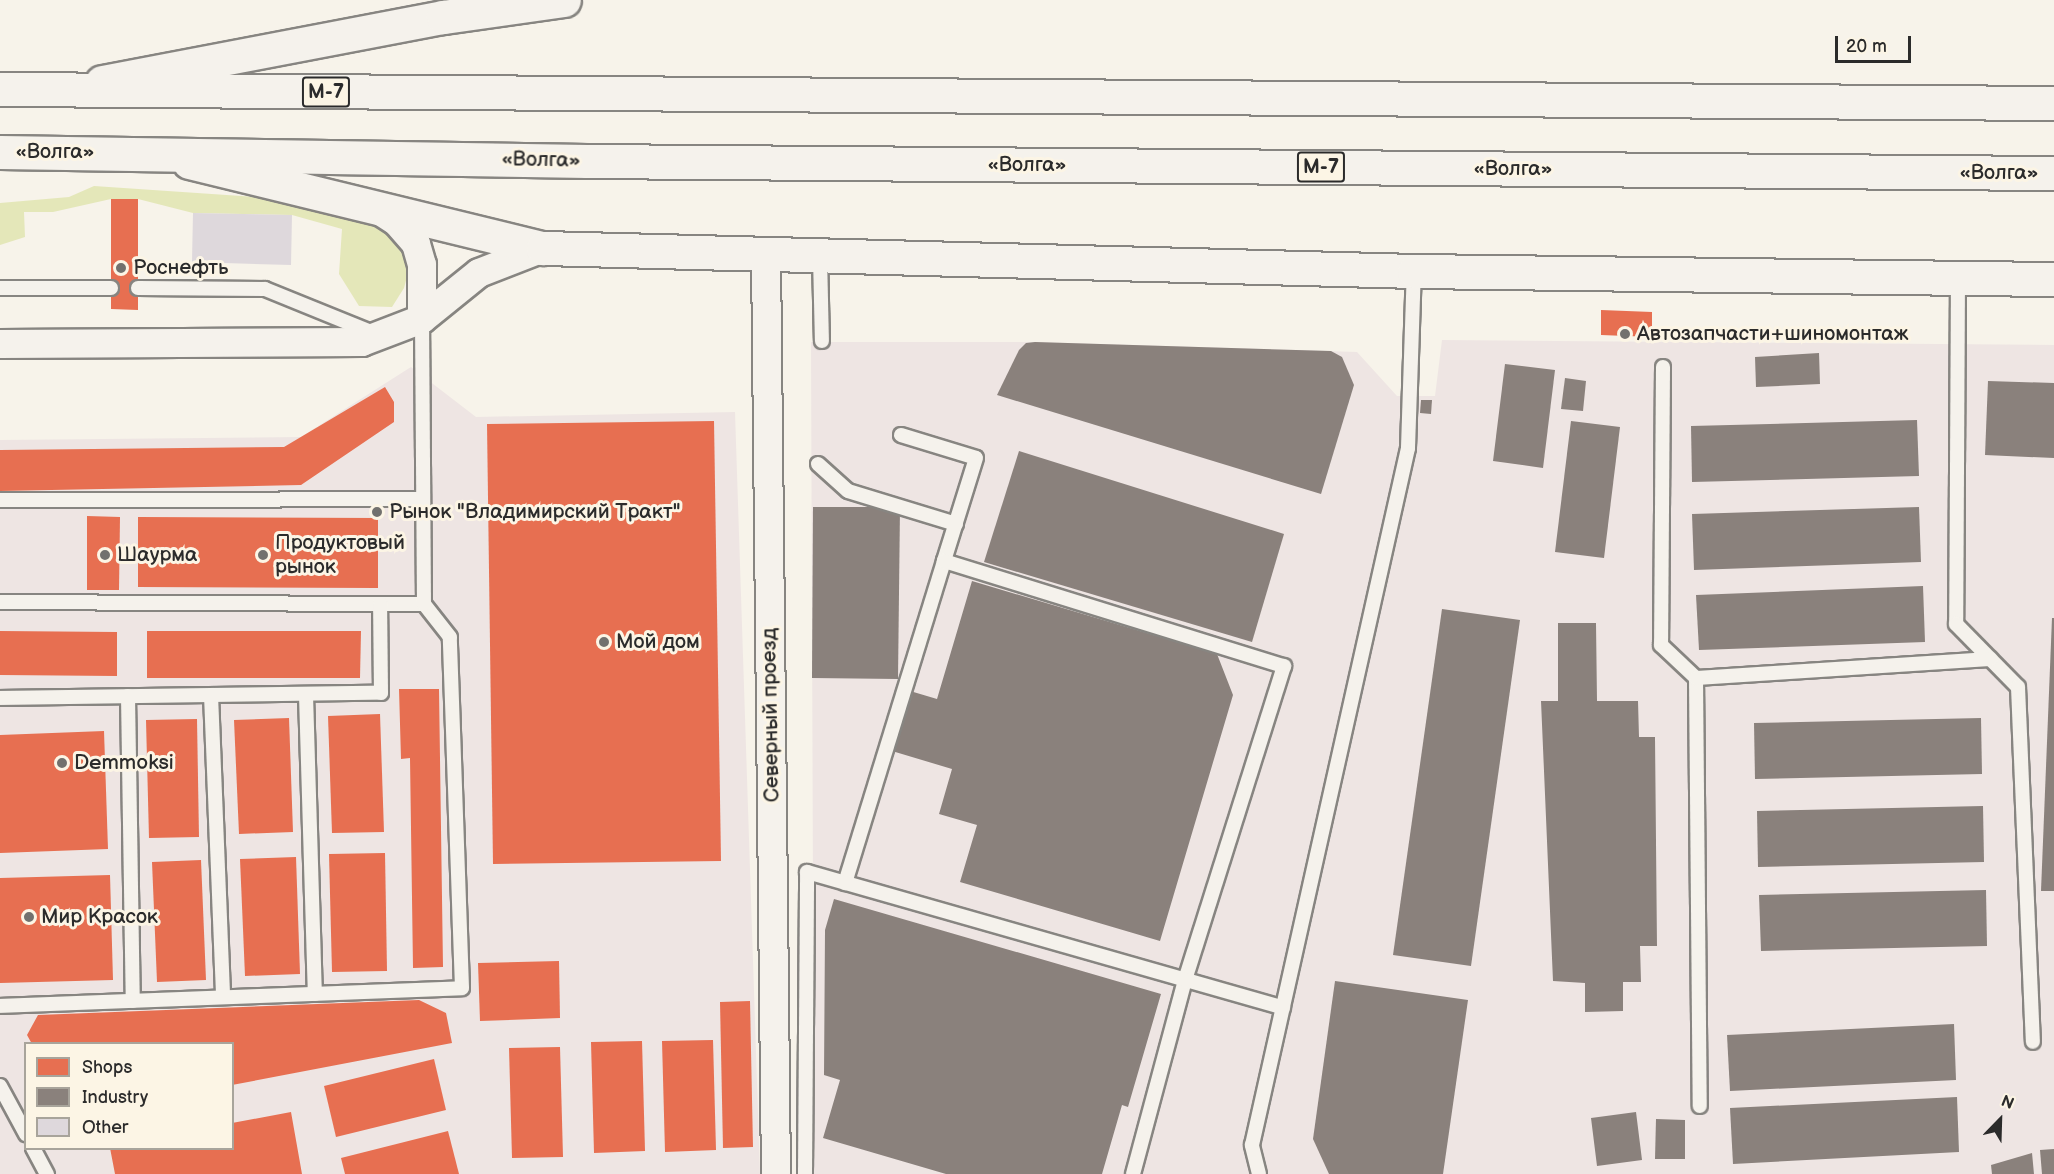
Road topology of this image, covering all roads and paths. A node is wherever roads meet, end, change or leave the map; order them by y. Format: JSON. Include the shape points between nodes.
{"nodes":[{"id":1,"x":564,"y":0,"type":"edge"},
{"id":2,"x":0,"y":88,"type":"edge"},
{"id":3,"x":62,"y":90,"type":"junction"},
{"id":4,"x":2054,"y":103,"type":"edge"},
{"id":5,"x":0,"y":152,"type":"edge"},
{"id":6,"x":149,"y":153,"type":"junction"},
{"id":7,"x":2054,"y":173,"type":"edge"},
{"id":8,"x":370,"y":204,"type":"junction"},
{"id":9,"x":543,"y":248,"type":"junction"},
{"id":10,"x":766,"y":255,"type":"junction"},
{"id":11,"x":820,"y":256,"type":"junction"},
{"id":12,"x":1414,"y":271,"type":"junction"},
{"id":13,"x":1958,"y":277,"type":"junction"},
{"id":14,"x":2054,"y":279,"type":"edge"},
{"id":15,"x":0,"y":288,"type":"edge"},
{"id":16,"x":111,"y":288,"type":"dead end"},
{"id":17,"x":138,"y":288,"type":"dead end"},
{"id":18,"x":423,"y":319,"type":"junction"},
{"id":19,"x":380,"y":336,"type":"junction"},
{"id":20,"x":822,"y":341,"type":"dead end"},
{"id":21,"x":0,"y":344,"type":"edge"},
{"id":22,"x":1663,"y":367,"type":"dead end"},
{"id":23,"x":901,"y":435,"type":"dead end"},
{"id":24,"x":818,"y":464,"type":"dead end"},
{"id":25,"x":423,"y":499,"type":"junction"},
{"id":26,"x":0,"y":500,"type":"edge"},
{"id":27,"x":956,"y":524,"type":"junction"},
{"id":28,"x":944,"y":561,"type":"junction"},
{"id":29,"x":0,"y":602,"type":"edge"},
{"id":30,"x":380,"y":604,"type":"junction"},
{"id":31,"x":424,"y":604,"type":"junction"},
{"id":32,"x":1990,"y":659,"type":"junction"},
{"id":33,"x":1695,"y":678,"type":"junction"},
{"id":34,"x":211,"y":695,"type":"junction"},
{"id":35,"x":306,"y":695,"type":"junction"},
{"id":36,"x":128,"y":696,"type":"junction"},
{"id":37,"x":0,"y":698,"type":"edge"},
{"id":38,"x":845,"y":883,"type":"junction"},
{"id":39,"x":1185,"y":980,"type":"junction"},
{"id":40,"x":315,"y":994,"type":"junction"},
{"id":41,"x":223,"y":998,"type":"junction"},
{"id":42,"x":133,"y":1001,"type":"junction"},
{"id":43,"x":0,"y":1006,"type":"edge"},
{"id":44,"x":1283,"y":1008,"type":"junction"},
{"id":45,"x":2033,"y":1042,"type":"dead end"},
{"id":46,"x":0,"y":1086,"type":"edge"},
{"id":47,"x":1700,"y":1106,"type":"dead end"},
{"id":48,"x":24,"y":1130,"type":"edge"},
{"id":49,"x":34,"y":1150,"type":"edge"},
{"id":50,"x":46,"y":1174,"type":"edge"},
{"id":51,"x":776,"y":1174,"type":"edge"},
{"id":52,"x":805,"y":1174,"type":"edge"},
{"id":53,"x":1133,"y":1174,"type":"edge"},
{"id":54,"x":1259,"y":1174,"type":"edge"}],
"edges":[{"from":1,"to":3,"type":"main road","via":[[443,17]]},
{"from":2,"to":3,"type":"main road","number":"М-7"},
{"from":3,"to":4,"type":"main road","number":"М-7"},
{"from":5,"to":6,"type":"main road","name":"«Волга»","number":"М-7"},
{"from":6,"to":7,"type":"main road","name":"«Волга»","number":"М-7","via":[[587,161]]},
{"from":6,"to":8,"type":"main road"},
{"from":8,"to":9,"type":"main road"},
{"from":8,"to":18,"type":"street","via":[[397,222],[416,244],[422,265]]},
{"from":9,"to":10,"type":"main road"},
{"from":9,"to":18,"type":"street","via":[[479,273]]},
{"from":10,"to":11,"type":"main road"},
{"from":10,"to":51,"type":"street","name":"Северный проезд"},
{"from":11,"to":12,"type":"main road"},
{"from":11,"to":20,"type":"lane"},
{"from":12,"to":13,"type":"main road"},
{"from":12,"to":44,"type":"lane","via":[[1408,448]]},
{"from":13,"to":14,"type":"main road"},
{"from":13,"to":32,"type":"lane","via":[[1956,624]]},
{"from":15,"to":16,"type":"lane"},
{"from":17,"to":19,"type":"lane","via":[[265,289]]},
{"from":18,"to":19,"type":"street"},
{"from":18,"to":25,"type":"lane"},
{"from":19,"to":21,"type":"street","via":[[362,342]]},
{"from":22,"to":33,"type":"lane","via":[[1661,645]]},
{"from":23,"to":27,"type":"lane","via":[[976,458]]},
{"from":24,"to":27,"type":"lane","via":[[848,491]]},
{"from":25,"to":26,"type":"lane"},
{"from":25,"to":31,"type":"lane"},
{"from":27,"to":28,"type":"lane"},
{"from":28,"to":38,"type":"lane"},
{"from":28,"to":39,"type":"lane","via":[[1284,666]]},
{"from":29,"to":30,"type":"lane"},
{"from":30,"to":31,"type":"lane"},
{"from":30,"to":35,"type":"lane","via":[[381,693]]},
{"from":31,"to":40,"type":"lane","via":[[450,637],[462,988]]},
{"from":32,"to":33,"type":"lane"},
{"from":32,"to":45,"type":"lane","via":[[2018,687]]},
{"from":33,"to":47,"type":"lane"},
{"from":34,"to":35,"type":"lane"},
{"from":34,"to":36,"type":"lane"},
{"from":34,"to":41,"type":"lane"},
{"from":35,"to":40,"type":"lane"},
{"from":36,"to":37,"type":"lane"},
{"from":36,"to":42,"type":"lane"},
{"from":38,"to":39,"type":"lane"},
{"from":38,"to":52,"type":"lane","via":[[807,872]]},
{"from":39,"to":44,"type":"lane"},
{"from":39,"to":53,"type":"lane"},
{"from":40,"to":41,"type":"lane"},
{"from":41,"to":42,"type":"lane"},
{"from":42,"to":43,"type":"lane"},
{"from":44,"to":54,"type":"lane","via":[[1252,1145]]},
{"from":46,"to":48,"type":"lane"},
{"from":49,"to":50,"type":"lane"}]}
